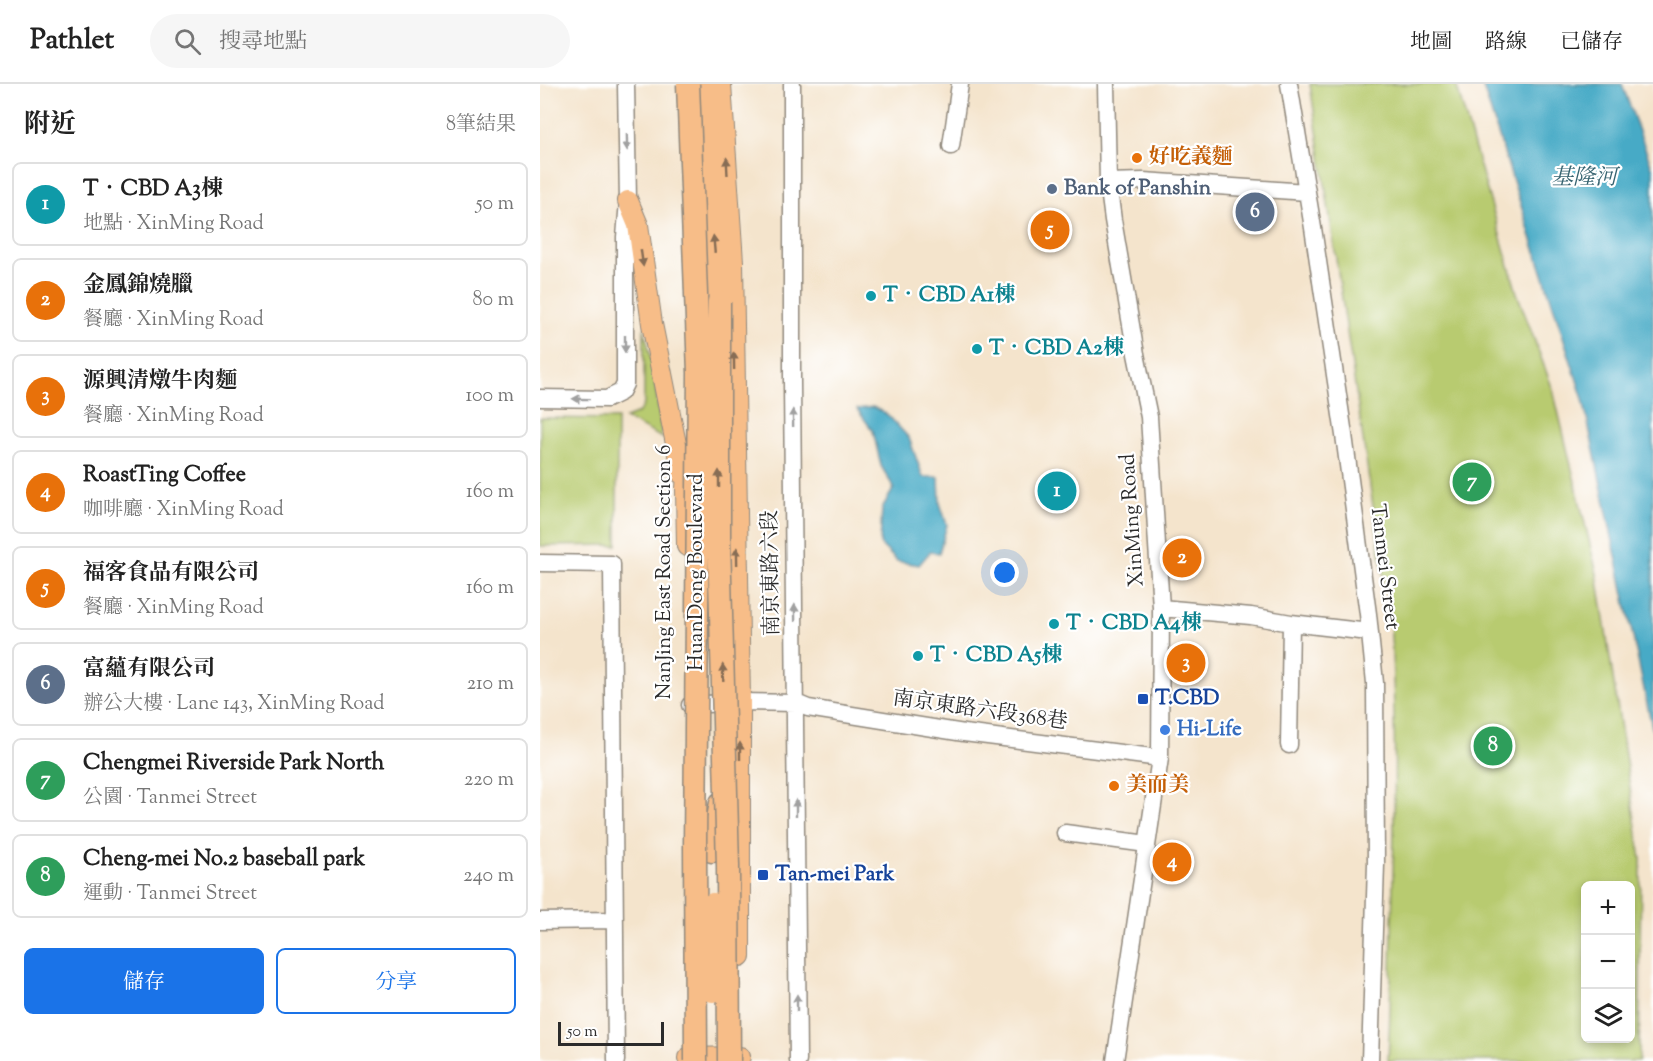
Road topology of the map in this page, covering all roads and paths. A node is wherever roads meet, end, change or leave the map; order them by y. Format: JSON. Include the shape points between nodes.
{"nodes":[{"id":1,"x":626,"y":84,"type":"edge"},
{"id":2,"x":688,"y":84,"type":"edge"},
{"id":3,"x":697,"y":84,"type":"edge"},
{"id":4,"x":702,"y":84,"type":"edge"},
{"id":5,"x":730,"y":84,"type":"edge"},
{"id":6,"x":792,"y":84,"type":"edge"},
{"id":7,"x":960,"y":84,"type":"edge"},
{"id":8,"x":1106,"y":84,"type":"edge"},
{"id":9,"x":1289,"y":84,"type":"edge"},
{"id":10,"x":722,"y":94,"type":"edge"},
{"id":11,"x":951,"y":146,"type":"dead end"},
{"id":12,"x":1108,"y":182,"type":"junction"},
{"id":13,"x":1307,"y":192,"type":"junction"},
{"id":14,"x":628,"y":201,"type":"junction"},
{"id":15,"x":540,"y":398,"type":"edge"},
{"id":16,"x":686,"y":489,"type":"junction"},
{"id":17,"x":540,"y":563,"type":"edge"},
{"id":18,"x":1161,"y":608,"type":"junction"},
{"id":19,"x":1291,"y":623,"type":"junction"},
{"id":20,"x":1369,"y":632,"type":"junction"},
{"id":21,"x":740,"y":702,"type":"junction"},
{"id":22,"x":795,"y":703,"type":"junction"},
{"id":23,"x":690,"y":705,"type":"junction"},
{"id":24,"x":1289,"y":744,"type":"dead end"},
{"id":25,"x":1160,"y":758,"type":"junction"},
{"id":26,"x":725,"y":774,"type":"junction"},
{"id":27,"x":696,"y":784,"type":"junction"},
{"id":28,"x":1065,"y":832,"type":"dead end"},
{"id":29,"x":1148,"y":844,"type":"junction"},
{"id":30,"x":712,"y":851,"type":"junction"},
{"id":31,"x":614,"y":920,"type":"junction"},
{"id":32,"x":540,"y":921,"type":"edge"},
{"id":33,"x":691,"y":1060,"type":"edge"},
{"id":34,"x":736,"y":1060,"type":"edge"},
{"id":35,"x":616,"y":1061,"type":"edge"},
{"id":36,"x":714,"y":1061,"type":"edge"},
{"id":37,"x":798,"y":1061,"type":"edge"},
{"id":38,"x":1115,"y":1061,"type":"edge"},
{"id":39,"x":1370,"y":1061,"type":"edge"}],
"edges":[{"from":1,"to":14,"type":"street","one_way":true},
{"from":2,"to":27,"type":"highway","name":"HuanDong Boulevard","bridge":true,"via":[[699,373]]},
{"from":3,"to":16,"type":"main road","name":"NanJing East Road Section 6","via":[[699,156]]},
{"from":26,"to":4,"type":"highway","name":"HuanDong Boulevard","one_way":true,"bridge":true,"via":[[719,541],[719,302]]},
{"from":5,"to":10,"type":"main road"},
{"from":22,"to":6,"type":"street","name":"南京東路六段","one_way":true},
{"from":7,"to":11,"type":"street"},
{"from":8,"to":12,"type":"street","name":"XinMing Road"},
{"from":9,"to":13,"type":"street","name":"Tanmei Street"},
{"from":21,"to":10,"type":"main road","one_way":true,"via":[[733,262]]},
{"from":12,"to":13,"type":"street"},
{"from":12,"to":18,"type":"street","name":"XinMing Road","via":[[1149,417]]},
{"from":13,"to":20,"type":"street","name":"Tanmei Street"},
{"from":14,"to":15,"type":"street","one_way":true,"via":[[625,384],[621,393],[607,399]]},
{"from":14,"to":16,"type":"main road","one_way":true,"via":[[638,225],[652,324]]},
{"from":16,"to":23,"type":"main road","name":"NanJing East Road Section 6"},
{"from":17,"to":31,"type":"street","via":[[612,564]]},
{"from":18,"to":19,"type":"street"},
{"from":18,"to":25,"type":"street","name":"XinMing Road"},
{"from":19,"to":20,"type":"street"},
{"from":19,"to":24,"type":"street"},
{"from":20,"to":39,"type":"street","name":"Tanmei Street","via":[[1375,683],[1376,864]]},
{"from":21,"to":22,"type":"street","name":"南京東路六段368巷"},
{"from":21,"to":23,"type":"street","name":"南京東路六段368巷"},
{"from":34,"to":21,"type":"main road","one_way":true},
{"from":22,"to":25,"type":"street","name":"南京東路六段368巷","via":[[964,733]]},
{"from":37,"to":22,"type":"street","name":"南京東路六段","one_way":true},
{"from":23,"to":33,"type":"main road","name":"NanJing East Road Section 6"},
{"from":25,"to":29,"type":"street","name":"XinMing Road"},
{"from":26,"to":30,"type":"highway","bridge":true},
{"from":26,"to":34,"type":"highway","name":"HuanDong Boulevard","bridge":true},
{"from":27,"to":30,"type":"highway","bridge":true},
{"from":27,"to":33,"type":"highway","name":"HuanDong Boulevard","bridge":true},
{"from":28,"to":29,"type":"street"},
{"from":29,"to":38,"type":"street","name":"XinMing Road"},
{"from":30,"to":36,"type":"highway","bridge":true},
{"from":31,"to":32,"type":"street"},
{"from":31,"to":35,"type":"street"},
{"from":33,"to":34,"type":"main road"}]}
